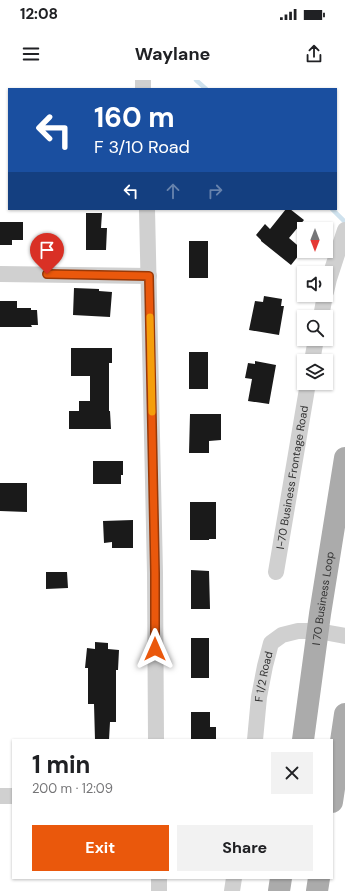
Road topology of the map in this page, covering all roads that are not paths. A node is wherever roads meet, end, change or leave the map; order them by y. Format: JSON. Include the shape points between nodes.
{"nodes":[{"id":1,"x":147,"y":210,"type":"edge"},
{"id":2,"x":345,"y":230,"type":"edge"},
{"id":3,"x":333,"y":267,"type":"edge"},
{"id":4,"x":0,"y":274,"type":"edge"},
{"id":5,"x":149,"y":276,"type":"junction"},
{"id":6,"x":307,"y":390,"type":"edge"},
{"id":7,"x":345,"y":458,"type":"edge"},
{"id":8,"x":276,"y":572,"type":"dead end"},
{"id":9,"x":318,"y":631,"type":"junction"},
{"id":10,"x":345,"y":636,"type":"edge"},
{"id":11,"x":345,"y":714,"type":"edge"},
{"id":12,"x":156,"y":739,"type":"edge"},
{"id":13,"x":255,"y":739,"type":"edge"},
{"id":14,"x":304,"y":739,"type":"edge"},
{"id":15,"x":345,"y":762,"type":"edge"},
{"id":16,"x":333,"y":795,"type":"edge"},
{"id":17,"x":0,"y":796,"type":"edge"},
{"id":18,"x":12,"y":796,"type":"edge"},
{"id":19,"x":158,"y":879,"type":"edge"},
{"id":20,"x":234,"y":879,"type":"edge"},
{"id":21,"x":281,"y":879,"type":"edge"},
{"id":22,"x":319,"y":879,"type":"edge"},
{"id":23,"x":159,"y":891,"type":"edge"},
{"id":24,"x":232,"y":891,"type":"edge"},
{"id":25,"x":279,"y":891,"type":"edge"},
{"id":26,"x":317,"y":891,"type":"edge"}],
"edges":[{"from":1,"to":5,"type":"street"},
{"from":2,"to":3,"type":"street"},
{"from":4,"to":5,"type":"street"},
{"from":5,"to":12,"type":"street"},
{"from":6,"to":8,"type":"street","name":"I-70 Business Frontage Road"},
{"from":7,"to":9,"type":"main road","name":"I 70 Business Loop"},
{"from":9,"to":10,"type":"street","name":"F 1/2 Road"},
{"from":9,"to":13,"type":"street","name":"F 1/2 Road","via":[[298,631],[282,635],[271,644],[261,689]]},
{"from":9,"to":14,"type":"main road","name":"I 70 Business Loop"},
{"from":11,"to":16,"type":"main road"},
{"from":15,"to":16,"type":"main road"},
{"from":17,"to":18,"type":"street"},
{"from":19,"to":23,"type":"street"},
{"from":20,"to":24,"type":"street"},
{"from":21,"to":25,"type":"main road"},
{"from":22,"to":26,"type":"main road"}]}
